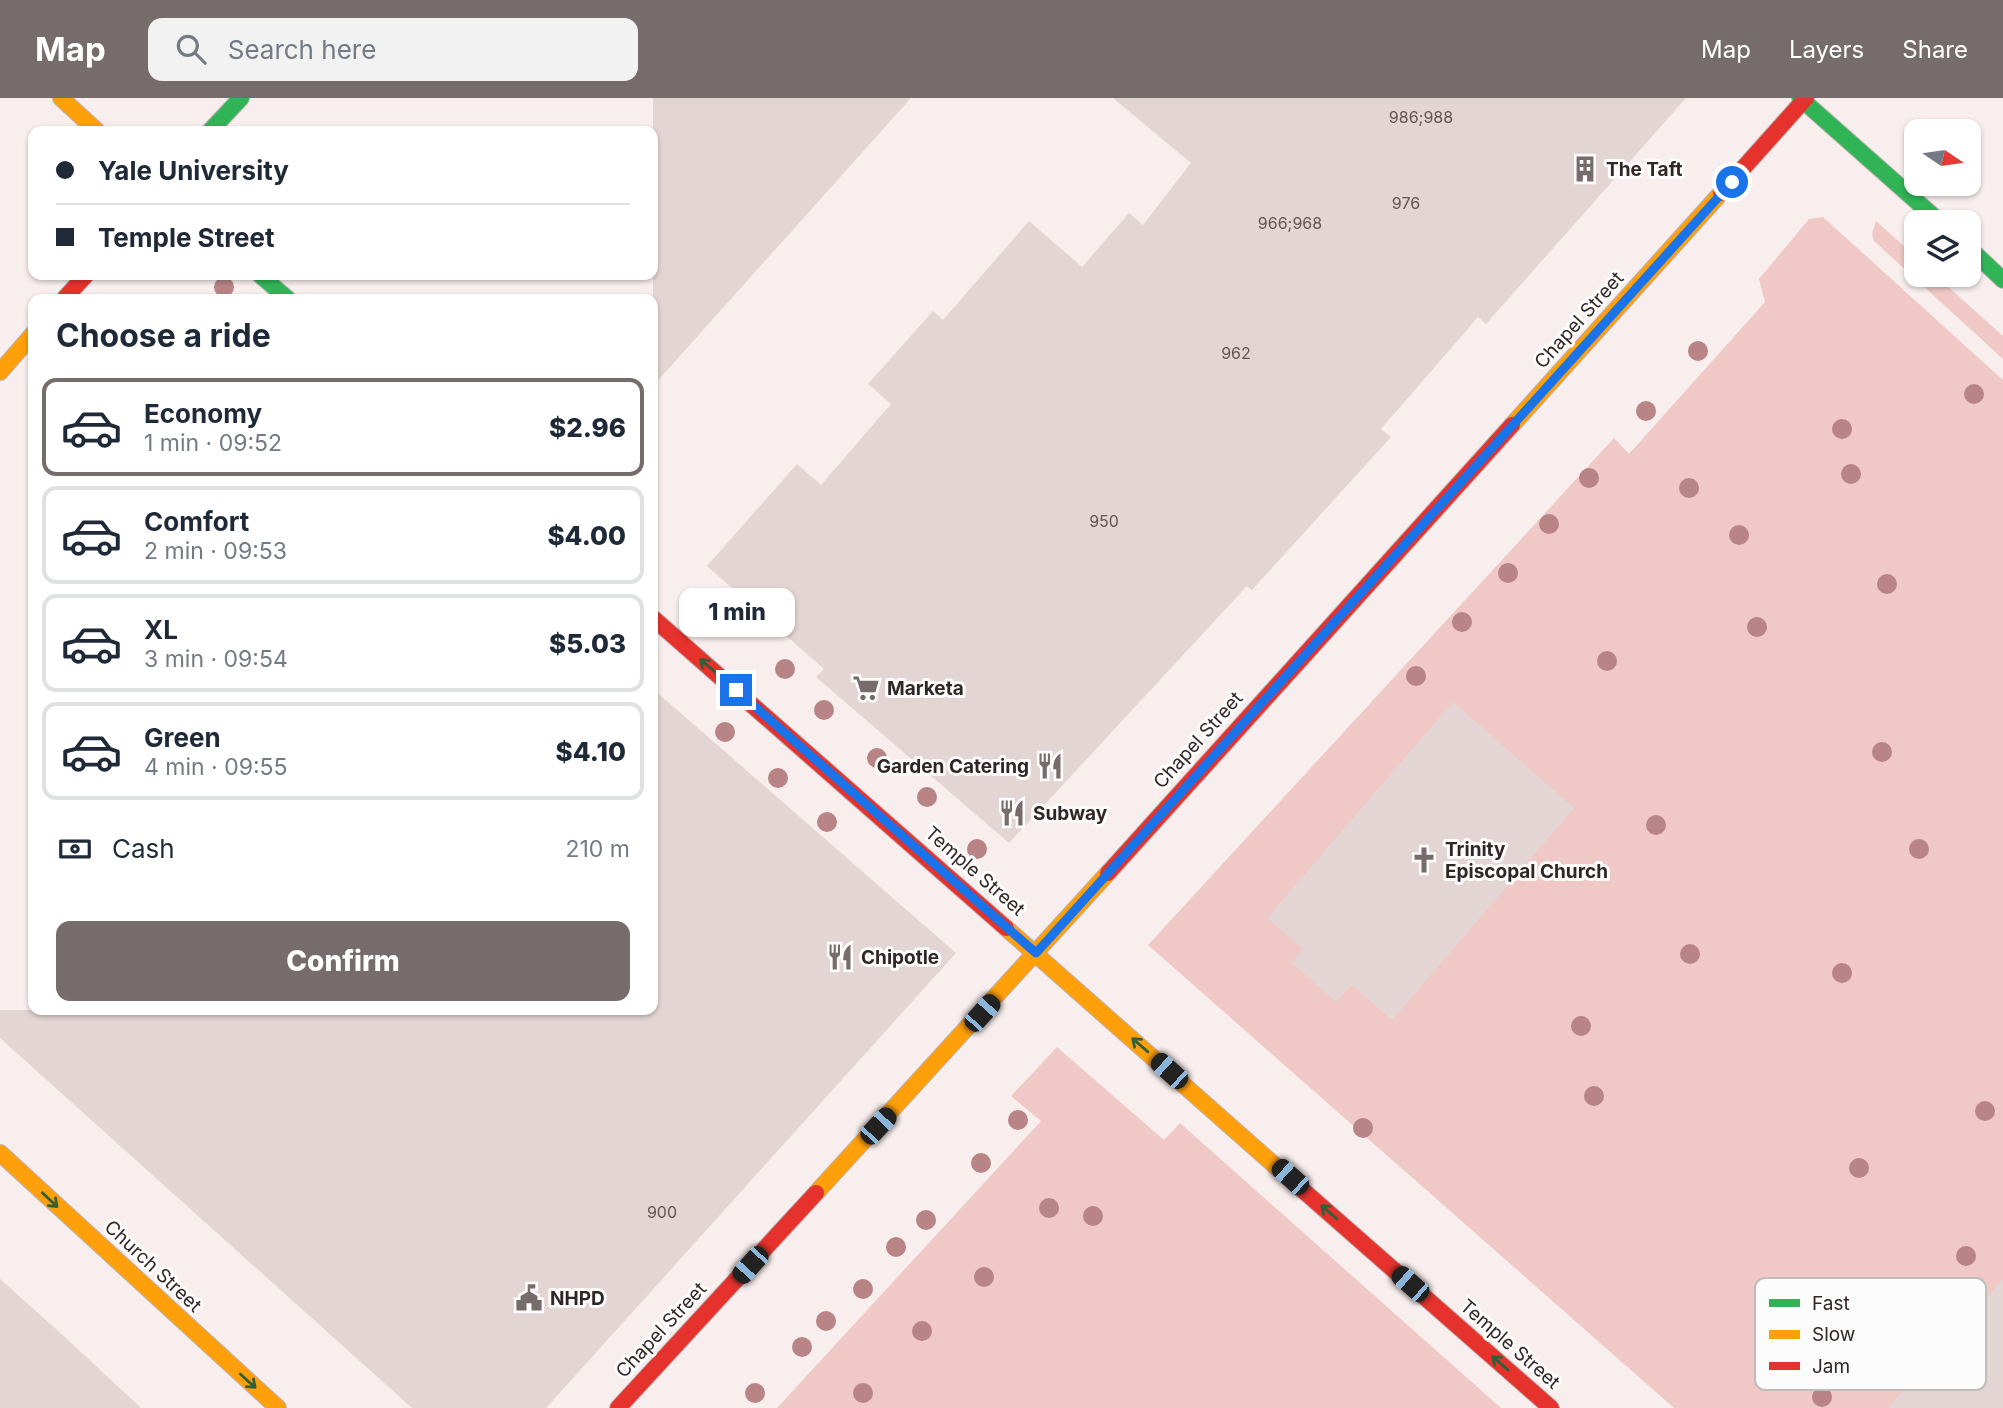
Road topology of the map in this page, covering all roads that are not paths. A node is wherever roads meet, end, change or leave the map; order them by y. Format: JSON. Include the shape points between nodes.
{"nodes":[{"id":1,"x":61,"y":98,"type":"edge"},
{"id":2,"x":241,"y":98,"type":"edge"},
{"id":3,"x":1803,"y":99,"type":"edge"},
{"id":4,"x":92,"y":126,"type":"edge"},
{"id":5,"x":215,"y":126,"type":"edge"},
{"id":6,"x":1927,"y":210,"type":"edge"},
{"id":7,"x":1981,"y":259,"type":"edge"},
{"id":8,"x":2003,"y":279,"type":"edge"},
{"id":9,"x":81,"y":280,"type":"edge"},
{"id":10,"x":266,"y":280,"type":"edge"},
{"id":11,"x":69,"y":294,"type":"edge"},
{"id":12,"x":282,"y":294,"type":"edge"},
{"id":13,"x":28,"y":340,"type":"edge"},
{"id":14,"x":0,"y":372,"type":"edge"},
{"id":15,"x":658,"y":622,"type":"edge"},
{"id":16,"x":1036,"y":953,"type":"junction"},
{"id":17,"x":0,"y":1153,"type":"edge"},
{"id":18,"x":278,"y":1408,"type":"edge"},
{"id":19,"x":618,"y":1408,"type":"edge"},
{"id":20,"x":1551,"y":1408,"type":"edge"}],
"edges":[{"from":1,"to":4,"type":"main road"},
{"from":2,"to":5,"type":"main road"},
{"from":3,"to":6,"type":"main road"},
{"from":3,"to":16,"type":"main road","name":"Chapel Street"},
{"from":7,"to":8,"type":"main road"},
{"from":9,"to":11,"type":"main road"},
{"from":10,"to":12,"type":"main road"},
{"from":13,"to":14,"type":"main road"},
{"from":16,"to":15,"type":"main road","name":"Temple Street","one_way":true},
{"from":16,"to":19,"type":"main road","name":"Chapel Street"},
{"from":20,"to":16,"type":"main road","name":"Temple Street","one_way":true},
{"from":17,"to":18,"type":"main road","name":"Church Street","one_way":true}]}
